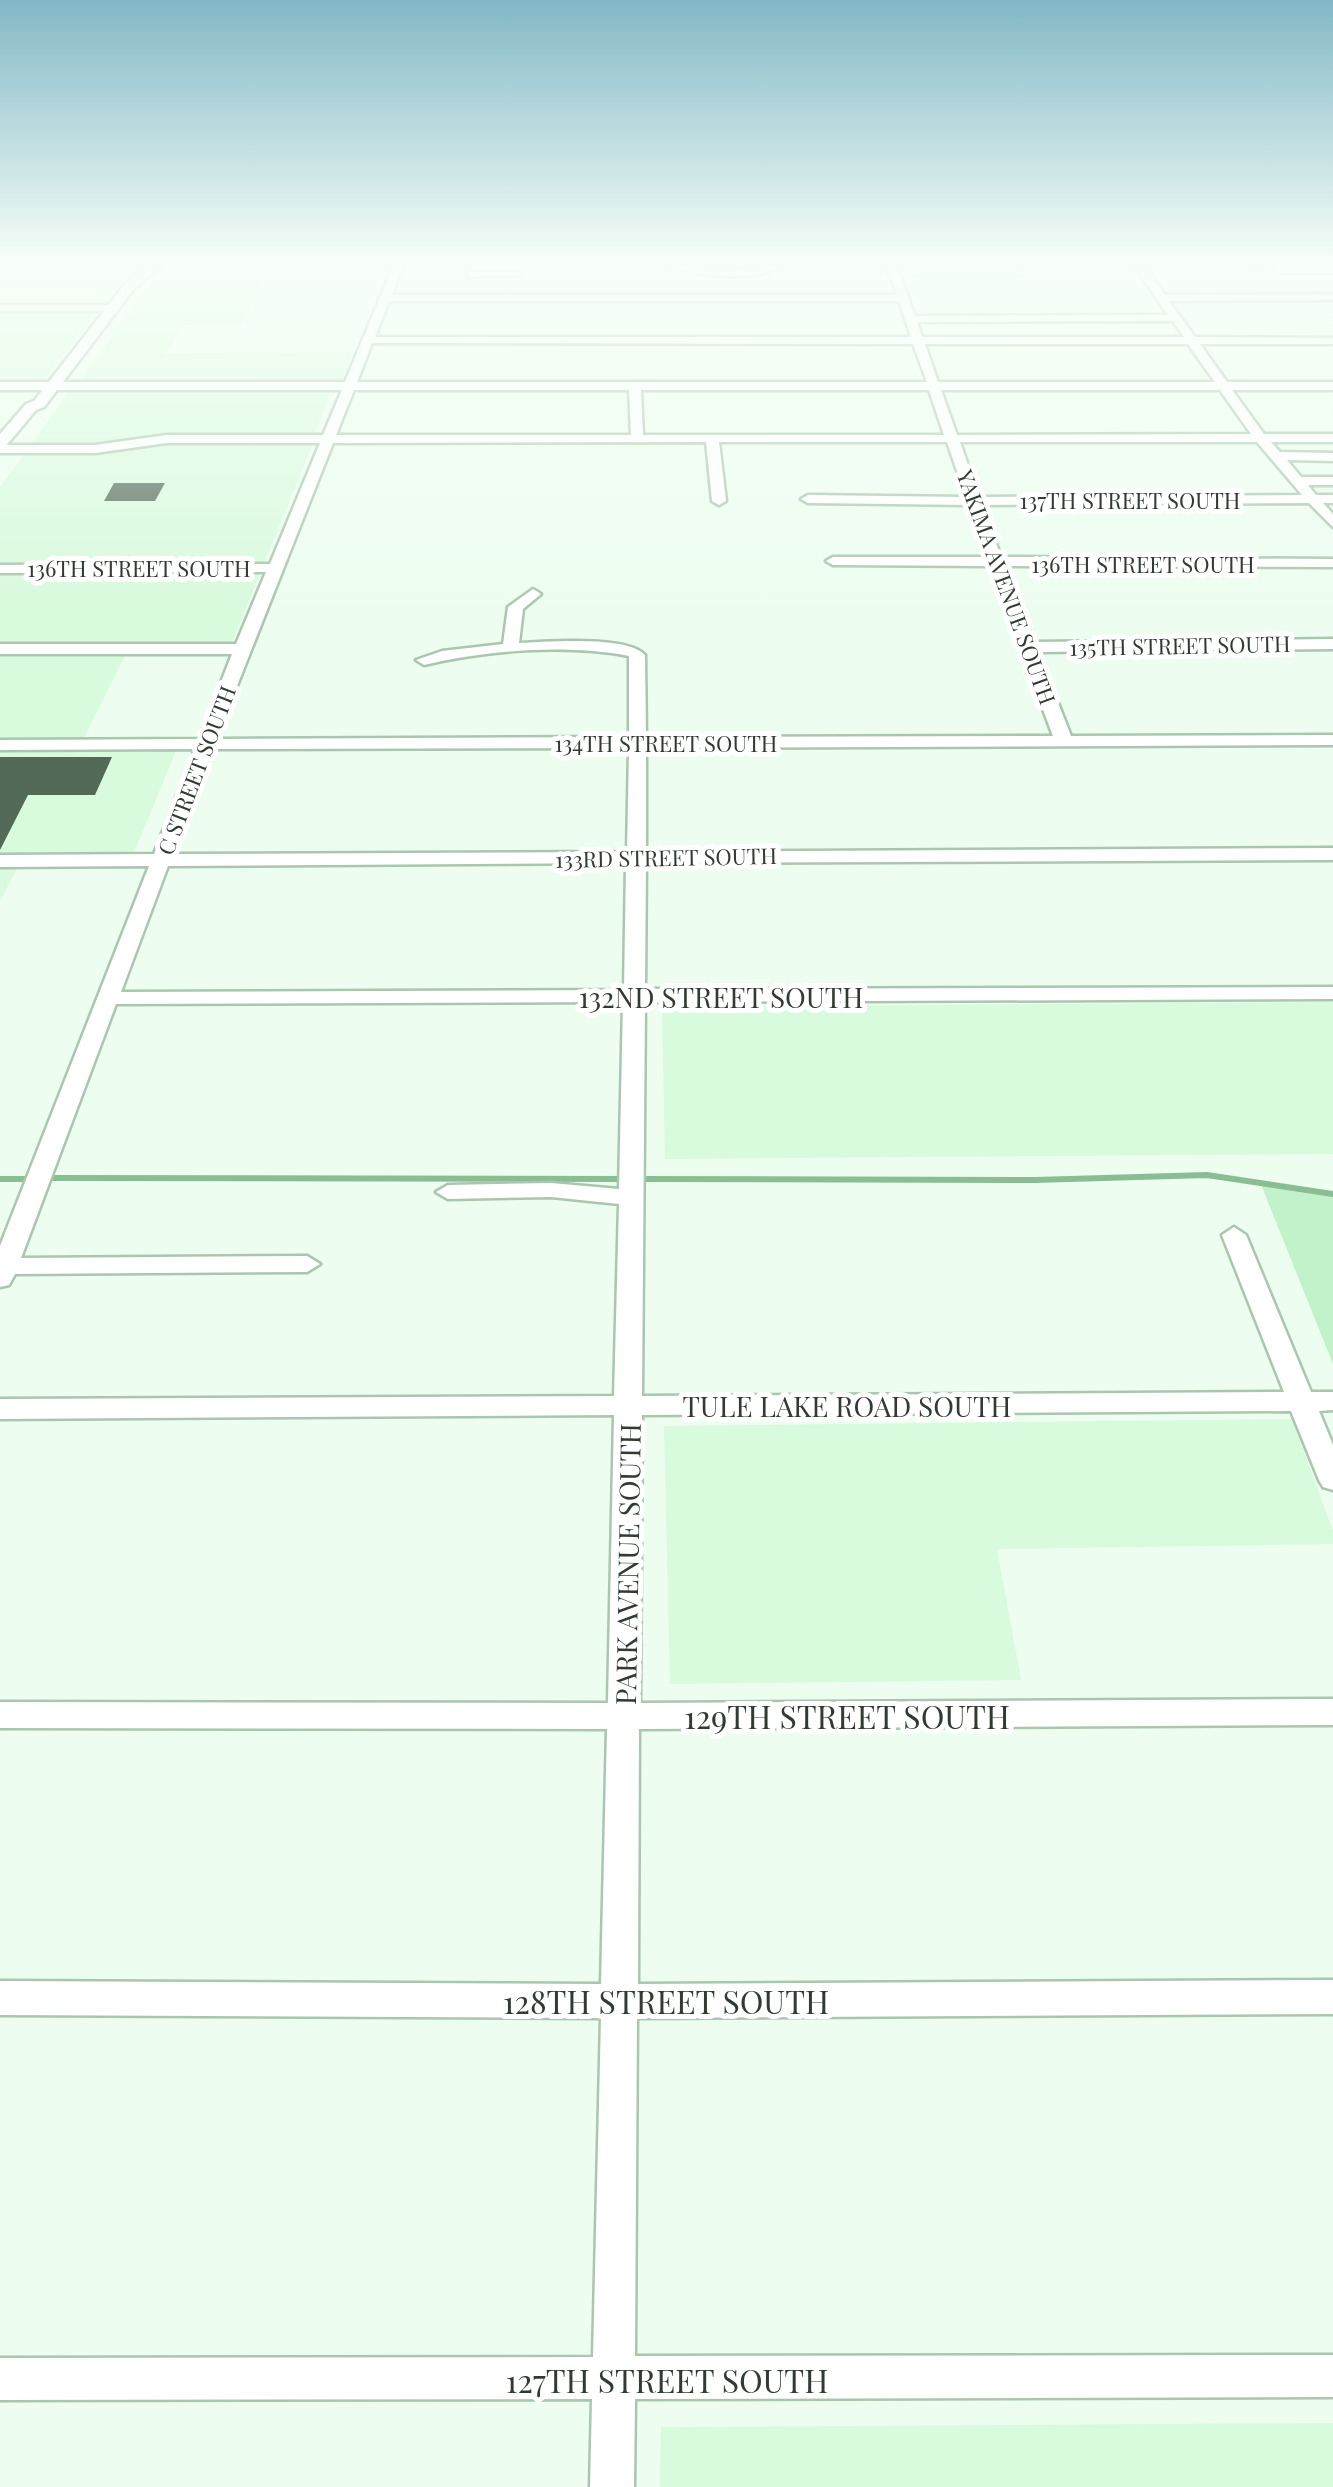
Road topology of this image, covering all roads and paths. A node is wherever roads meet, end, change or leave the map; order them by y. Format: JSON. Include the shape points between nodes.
{"nodes":[{"id":1,"x":57,"y":380,"type":"edge"},
{"id":2,"x":351,"y":380,"type":"edge"},
{"id":3,"x":930,"y":380,"type":"edge"},
{"id":4,"x":1220,"y":380,"type":"edge"},
{"id":5,"x":932,"y":385,"type":"junction"},
{"id":6,"x":0,"y":386,"type":"edge"},
{"id":7,"x":53,"y":386,"type":"junction"},
{"id":8,"x":348,"y":386,"type":"junction"},
{"id":9,"x":635,"y":386,"type":"junction"},
{"id":10,"x":1224,"y":386,"type":"junction"},
{"id":11,"x":1333,"y":386,"type":"edge"},
{"id":12,"x":952,"y":438,"type":"junction"},
{"id":13,"x":1264,"y":438,"type":"junction"},
{"id":14,"x":1333,"y":438,"type":"edge"},
{"id":15,"x":326,"y":439,"type":"junction"},
{"id":16,"x":637,"y":439,"type":"junction"},
{"id":17,"x":712,"y":439,"type":"junction"},
{"id":18,"x":4,"y":447,"type":"edge"},
{"id":19,"x":1280,"y":456,"type":"junction"},
{"id":20,"x":1333,"y":457,"type":"edge"},
{"id":21,"x":0,"y":465,"type":"edge"},
{"id":22,"x":1333,"y":481,"type":"edge"},
{"id":23,"x":1300,"y":482,"type":"junction"},
{"id":24,"x":808,"y":499,"type":"dead end"},
{"id":25,"x":1314,"y":499,"type":"junction"},
{"id":26,"x":1333,"y":499,"type":"edge"},
{"id":27,"x":974,"y":500,"type":"junction"},
{"id":28,"x":719,"y":501,"type":"dead end"},
{"id":29,"x":1333,"y":523,"type":"edge"},
{"id":30,"x":834,"y":562,"type":"dead end"},
{"id":31,"x":1333,"y":563,"type":"edge"},
{"id":32,"x":996,"y":564,"type":"junction"},
{"id":33,"x":277,"y":568,"type":"junction"},
{"id":34,"x":0,"y":569,"type":"edge"},
{"id":35,"x":533,"y":594,"type":"dead end"},
{"id":36,"x":1333,"y":644,"type":"edge"},
{"id":37,"x":1026,"y":646,"type":"junction"},
{"id":38,"x":242,"y":649,"type":"junction"},
{"id":39,"x":0,"y":650,"type":"edge"},
{"id":40,"x":510,"y":650,"type":"junction"},
{"id":41,"x":424,"y":660,"type":"dead end"},
{"id":42,"x":1333,"y":740,"type":"edge"},
{"id":43,"x":1064,"y":741,"type":"junction"},
{"id":44,"x":636,"y":743,"type":"junction"},
{"id":45,"x":0,"y":745,"type":"edge"},
{"id":46,"x":206,"y":745,"type":"junction"},
{"id":47,"x":1333,"y":854,"type":"edge"},
{"id":48,"x":634,"y":857,"type":"junction"},
{"id":49,"x":162,"y":859,"type":"junction"},
{"id":50,"x":0,"y":861,"type":"edge"},
{"id":51,"x":1333,"y":993,"type":"edge"},
{"id":52,"x":634,"y":996,"type":"junction"},
{"id":53,"x":108,"y":998,"type":"junction"},
{"id":54,"x":448,"y":1192,"type":"dead end"},
{"id":55,"x":633,"y":1198,"type":"junction"},
{"id":56,"x":1234,"y":1235,"type":"dead end"},
{"id":57,"x":308,"y":1264,"type":"dead end"},
{"id":58,"x":3,"y":1272,"type":"edge"},
{"id":59,"x":1319,"y":1402,"type":"edge"},
{"id":60,"x":629,"y":1406,"type":"junction"},
{"id":61,"x":0,"y":1409,"type":"edge"},
{"id":62,"x":1333,"y":1480,"type":"edge"},
{"id":63,"x":1333,"y":1712,"type":"edge"},
{"id":64,"x":0,"y":1714,"type":"edge"},
{"id":65,"x":625,"y":1716,"type":"junction"},
{"id":66,"x":0,"y":1998,"type":"edge"},
{"id":67,"x":1333,"y":1998,"type":"edge"},
{"id":68,"x":620,"y":2001,"type":"junction"},
{"id":69,"x":1333,"y":2376,"type":"edge"},
{"id":70,"x":0,"y":2378,"type":"edge"},
{"id":71,"x":615,"y":2379,"type":"junction"},
{"id":72,"x":612,"y":2487,"type":"edge"}],
"edges":[{"from":1,"to":7,"type":"main road"},
{"from":2,"to":8,"type":"street","name":"C STREET SOUTH"},
{"from":3,"to":5,"type":"street","name":"YAKIMA AVENUE SOUTH"},
{"from":4,"to":10,"type":"street"},
{"from":5,"to":9,"type":"street"},
{"from":5,"to":10,"type":"street"},
{"from":5,"to":12,"type":"street","name":"YAKIMA AVENUE SOUTH"},
{"from":6,"to":7,"type":"street"},
{"from":7,"to":8,"type":"street"},
{"from":7,"to":18,"type":"main road","via":[[39,404],[44,408]]},
{"from":8,"to":9,"type":"street"},
{"from":8,"to":15,"type":"street","name":"C STREET SOUTH"},
{"from":9,"to":16,"type":"street"},
{"from":10,"to":11,"type":"street"},
{"from":10,"to":13,"type":"street"},
{"from":12,"to":13,"type":"street"},
{"from":12,"to":17,"type":"street"},
{"from":12,"to":27,"type":"street","name":"YAKIMA AVENUE SOUTH"},
{"from":13,"to":14,"type":"street"},
{"from":13,"to":19,"type":"street"},
{"from":15,"to":16,"type":"street"},
{"from":15,"to":18,"type":"street"},
{"from":15,"to":33,"type":"street","name":"C STREET SOUTH"},
{"from":16,"to":17,"type":"street"},
{"from":17,"to":28,"type":"street"},
{"from":18,"to":21,"type":"main road"},
{"from":19,"to":20,"type":"street"},
{"from":19,"to":23,"type":"street"},
{"from":22,"to":23,"type":"street"},
{"from":23,"to":25,"type":"street"},
{"from":24,"to":27,"type":"street","name":"137TH STREET SOUTH"},
{"from":25,"to":26,"type":"street","name":"137TH STREET SOUTH"},
{"from":25,"to":27,"type":"street","name":"137TH STREET SOUTH"},
{"from":25,"to":29,"type":"street"},
{"from":27,"to":32,"type":"street","name":"YAKIMA AVENUE SOUTH"},
{"from":30,"to":32,"type":"street","name":"136TH STREET SOUTH"},
{"from":31,"to":32,"type":"street","name":"136TH STREET SOUTH"},
{"from":32,"to":37,"type":"street","name":"YAKIMA AVENUE SOUTH"},
{"from":33,"to":34,"type":"street","name":"136TH STREET SOUTH"},
{"from":33,"to":38,"type":"street","name":"C STREET SOUTH"},
{"from":35,"to":40,"type":"street","via":[[516,608]]},
{"from":36,"to":37,"type":"street","name":"135TH STREET SOUTH"},
{"from":37,"to":43,"type":"street","name":"YAKIMA AVENUE SOUTH"},
{"from":38,"to":39,"type":"street"},
{"from":38,"to":46,"type":"street","name":"C STREET SOUTH"},
{"from":40,"to":41,"type":"street"},
{"from":40,"to":44,"type":"street","name":"PARK AVENUE SOUTH","via":[[626,649],[639,658]]},
{"from":42,"to":43,"type":"street","name":"134TH STREET SOUTH"},
{"from":43,"to":44,"type":"street","name":"134TH STREET SOUTH"},
{"from":44,"to":46,"type":"street","name":"134TH STREET SOUTH"},
{"from":44,"to":48,"type":"street","name":"PARK AVENUE SOUTH"},
{"from":45,"to":46,"type":"street","name":"134TH STREET SOUTH"},
{"from":46,"to":49,"type":"street","name":"C STREET SOUTH"},
{"from":47,"to":48,"type":"street","name":"133RD STREET SOUTH"},
{"from":48,"to":49,"type":"street","name":"133RD STREET SOUTH"},
{"from":48,"to":52,"type":"street","name":"PARK AVENUE SOUTH"},
{"from":49,"to":50,"type":"street","name":"133RD STREET SOUTH"},
{"from":49,"to":53,"type":"street","name":"C STREET SOUTH"},
{"from":51,"to":52,"type":"street","name":"132ND STREET SOUTH"},
{"from":52,"to":53,"type":"street","name":"132ND STREET SOUTH"},
{"from":52,"to":55,"type":"street","name":"PARK AVENUE SOUTH"},
{"from":53,"to":58,"type":"street","name":"C STREET SOUTH"},
{"from":54,"to":55,"type":"street","via":[[551,1190]]},
{"from":55,"to":60,"type":"street","name":"PARK AVENUE SOUTH"},
{"from":56,"to":59,"type":"street"},
{"from":57,"to":58,"type":"street"},
{"from":59,"to":60,"type":"street","name":"TULE LAKE ROAD SOUTH"},
{"from":59,"to":62,"type":"street"},
{"from":60,"to":61,"type":"street","name":"TULE LAKE ROAD SOUTH"},
{"from":60,"to":65,"type":"street","name":"PARK AVENUE SOUTH"},
{"from":63,"to":65,"type":"street","name":"129TH STREET SOUTH"},
{"from":64,"to":65,"type":"street","name":"129TH STREET SOUTH"},
{"from":65,"to":68,"type":"street","name":"PARK AVENUE SOUTH"},
{"from":66,"to":68,"type":"street","name":"128TH STREET SOUTH"},
{"from":67,"to":68,"type":"street","name":"128TH STREET SOUTH"},
{"from":68,"to":71,"type":"street","name":"PARK AVENUE SOUTH"},
{"from":69,"to":71,"type":"street","name":"127TH STREET SOUTH"},
{"from":70,"to":71,"type":"street","name":"127TH STREET SOUTH"},
{"from":71,"to":72,"type":"street","name":"PARK AVENUE SOUTH"}]}
